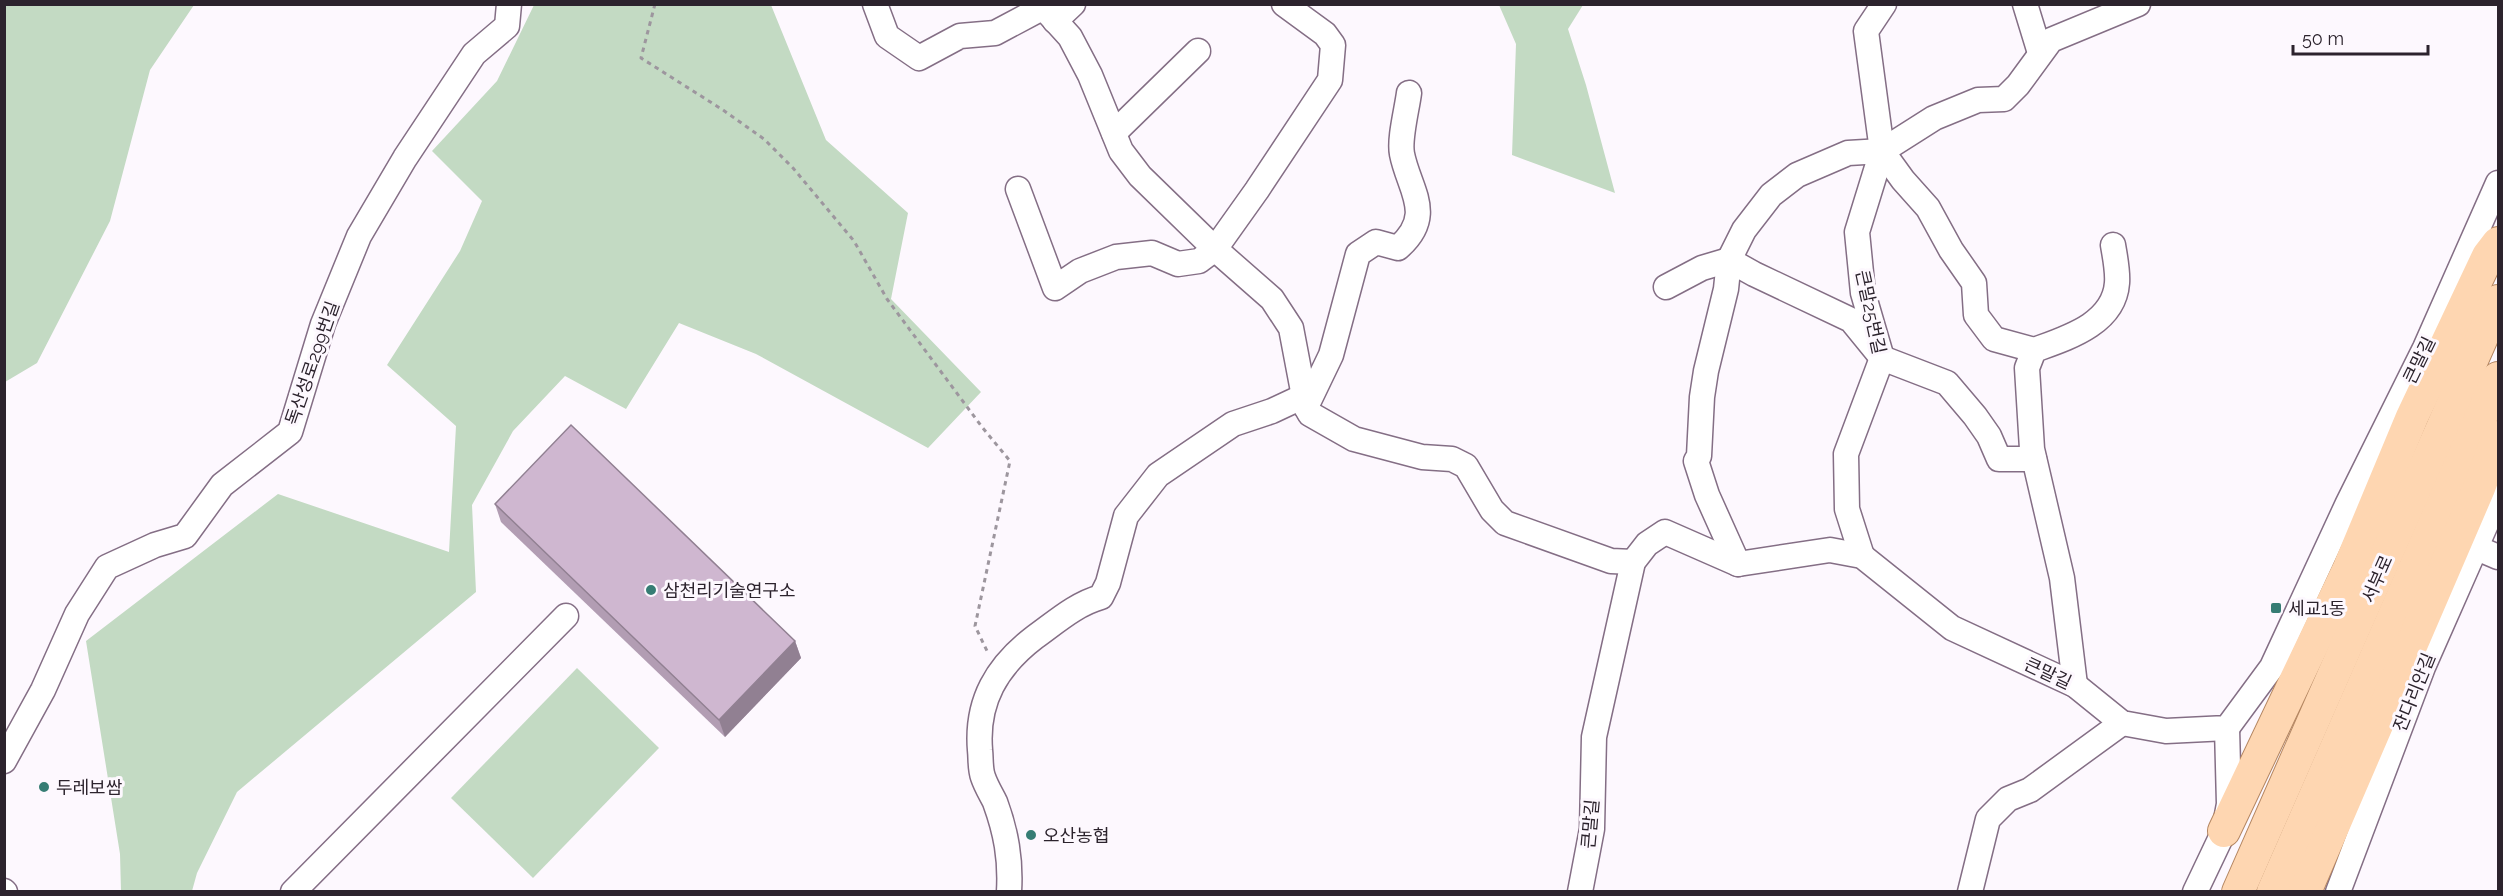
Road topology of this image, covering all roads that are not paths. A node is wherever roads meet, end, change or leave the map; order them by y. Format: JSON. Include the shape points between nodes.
{"nodes":[{"id":1,"x":509,"y":4,"type":"edge"},
{"id":2,"x":875,"y":4,"type":"edge"},
{"id":3,"x":1073,"y":4,"type":"edge"},
{"id":4,"x":1284,"y":4,"type":"edge"},
{"id":5,"x":1884,"y":4,"type":"edge"},
{"id":6,"x":2025,"y":4,"type":"edge"},
{"id":7,"x":2138,"y":4,"type":"edge"},
{"id":8,"x":1046,"y":11,"type":"edge"},
{"id":9,"x":1198,"y":51,"type":"dead end"},
{"id":10,"x":2040,"y":53,"type":"junction"},
{"id":11,"x":1409,"y":93,"type":"dead end"},
{"id":12,"x":1114,"y":133,"type":"junction"},
{"id":13,"x":1882,"y":151,"type":"junction"},
{"id":14,"x":2499,"y":183,"type":"edge"},
{"id":15,"x":1018,"y":189,"type":"dead end"},
{"id":16,"x":2499,"y":243,"type":"edge"},
{"id":17,"x":2113,"y":245,"type":"dead end"},
{"id":18,"x":1215,"y":249,"type":"junction"},
{"id":19,"x":1729,"y":260,"type":"junction"},
{"id":20,"x":1666,"y":287,"type":"dead end"},
{"id":21,"x":2499,"y":301,"type":"edge"},
{"id":22,"x":2034,"y":350,"type":"junction"},
{"id":23,"x":1882,"y":358,"type":"junction"},
{"id":24,"x":2499,"y":378,"type":"edge"},
{"id":25,"x":1305,"y":401,"type":"junction"},
{"id":26,"x":2499,"y":437,"type":"edge"},
{"id":27,"x":2034,"y":459,"type":"junction"},
{"id":28,"x":2499,"y":497,"type":"edge"},
{"id":29,"x":2488,"y":552,"type":"edge"},
{"id":30,"x":1862,"y":556,"type":"junction"},
{"id":31,"x":1633,"y":562,"type":"junction"},
{"id":32,"x":1738,"y":564,"type":"junction"},
{"id":33,"x":566,"y":616,"type":"dead end"},
{"id":34,"x":2075,"y":685,"type":"junction"},
{"id":35,"x":2122,"y":723,"type":"junction"},
{"id":36,"x":2227,"y":728,"type":"junction"},
{"id":37,"x":4,"y":761,"type":"edge"},
{"id":38,"x":2224,"y":831,"type":"junction"},
{"id":39,"x":2238,"y":890,"type":"edge"},
{"id":40,"x":293,"y":891,"type":"edge"},
{"id":41,"x":1009,"y":891,"type":"edge"},
{"id":42,"x":1580,"y":891,"type":"edge"},
{"id":43,"x":1970,"y":891,"type":"edge"},
{"id":44,"x":2195,"y":891,"type":"edge"},
{"id":45,"x":2272,"y":891,"type":"edge"},
{"id":46,"x":2306,"y":891,"type":"edge"},
{"id":47,"x":2338,"y":891,"type":"edge"}],
"edges":[{"from":1,"to":37,"type":"street","name":"독산성로299번길","via":[[507,26],[474,54],[359,236],[323,324],[290,432],[222,485],[185,536],[107,567],[77,614],[43,690]]},
{"from":2,"to":8,"type":"street","via":[[887,36],[919,58],[960,36],[995,33]]},
{"from":3,"to":8,"type":"street"},
{"from":4,"to":18,"type":"street","via":[[1325,34],[1333,45],[1329,80]]},
{"from":5,"to":13,"type":"street","via":[[1866,31]]},
{"from":6,"to":10,"type":"street"},
{"from":7,"to":10,"type":"street","via":[[2051,40]]},
{"from":8,"to":12,"type":"street","via":[[1070,37]]},
{"from":9,"to":12,"type":"street"},
{"from":10,"to":13,"type":"street","via":[[2004,99],[1978,100],[1935,118]]},
{"from":11,"to":25,"type":"street","via":[[1401,152],[1419,210],[1414,227],[1410,238],[1398,248],[1376,242],[1358,254],[1331,355]]},
{"from":12,"to":18,"type":"street","via":[[1121,151],[1140,176]]},
{"from":13,"to":19,"type":"street","via":[[1848,153],[1797,175],[1771,195],[1744,230]]},
{"from":13,"to":22,"type":"street","via":[[1928,208],[1974,283],[1976,315],[1994,339]]},
{"from":13,"to":23,"type":"street","name":"큰말25번길","via":[[1857,232],[1863,293]]},
{"from":14,"to":36,"type":"street","name":"큰말길","via":[[2425,348],[2405,403],[2348,503],[2272,667]]},
{"from":15,"to":18,"type":"street","via":[[1055,288],[1080,271],[1116,257],[1152,253],[1178,264],[1199,261]]},
{"from":16,"to":38,"type":"main road","via":[[2488,256],[2412,417],[2349,568]]},
{"from":17,"to":22,"type":"street","via":[[2118,282],[2113,303],[2088,328]]},
{"from":18,"to":25,"type":"street","via":[[1272,299],[1291,328]]},
{"from":19,"to":20,"type":"street","via":[[1702,268]]},
{"from":19,"to":23,"type":"street","via":[[1851,320]]},
{"from":19,"to":32,"type":"street","via":[[1701,397],[1696,461]]},
{"from":21,"to":39,"type":"main road","name":"서부로"},
{"from":22,"to":27,"type":"street","via":[[2027,368]]},
{"from":23,"to":27,"type":"street","via":[[1947,383],[1989,436],[1999,459]]},
{"from":23,"to":30,"type":"street","name":"큰말25번길","via":[[1846,454],[1847,509]]},
{"from":24,"to":45,"type":"main road","name":"서부로"},
{"from":25,"to":31,"type":"street","via":[[1310,414],[1354,439],[1422,457],[1452,459],[1466,466],[1492,510],[1505,523],[1611,561]]},
{"from":25,"to":41,"type":"street","via":[[1233,424],[1158,475],[1126,516],[1101,597],[1057,620],[1014,653],[998,674],[983,709],[979,742],[982,776],[1005,832],[1011,863]]},
{"from":26,"to":46,"type":"main road"},
{"from":27,"to":34,"type":"street","via":[[2062,578]]},
{"from":28,"to":29,"type":"street","name":"잔다리안길"},
{"from":29,"to":47,"type":"street","name":"잔다리안길","via":[[2423,667]]},
{"from":30,"to":32,"type":"street","name":"큰말길","via":[[1830,550]]},
{"from":30,"to":34,"type":"street","name":"큰말길","via":[[1952,628]]},
{"from":31,"to":32,"type":"street","name":"큰말길","via":[[1647,544],[1665,532]]},
{"from":31,"to":42,"type":"street","name":"큰말길","via":[[1594,737],[1592,830]]},
{"from":33,"to":40,"type":"street"},
{"from":34,"to":35,"type":"street","name":"큰말길"},
{"from":35,"to":36,"type":"street","name":"큰말길","via":[[2166,731]]},
{"from":35,"to":43,"type":"street","via":[[2030,789],[2008,799],[1988,819]]},
{"from":36,"to":38,"type":"street","via":[[2229,804]]},
{"from":38,"to":44,"type":"street"}]}
